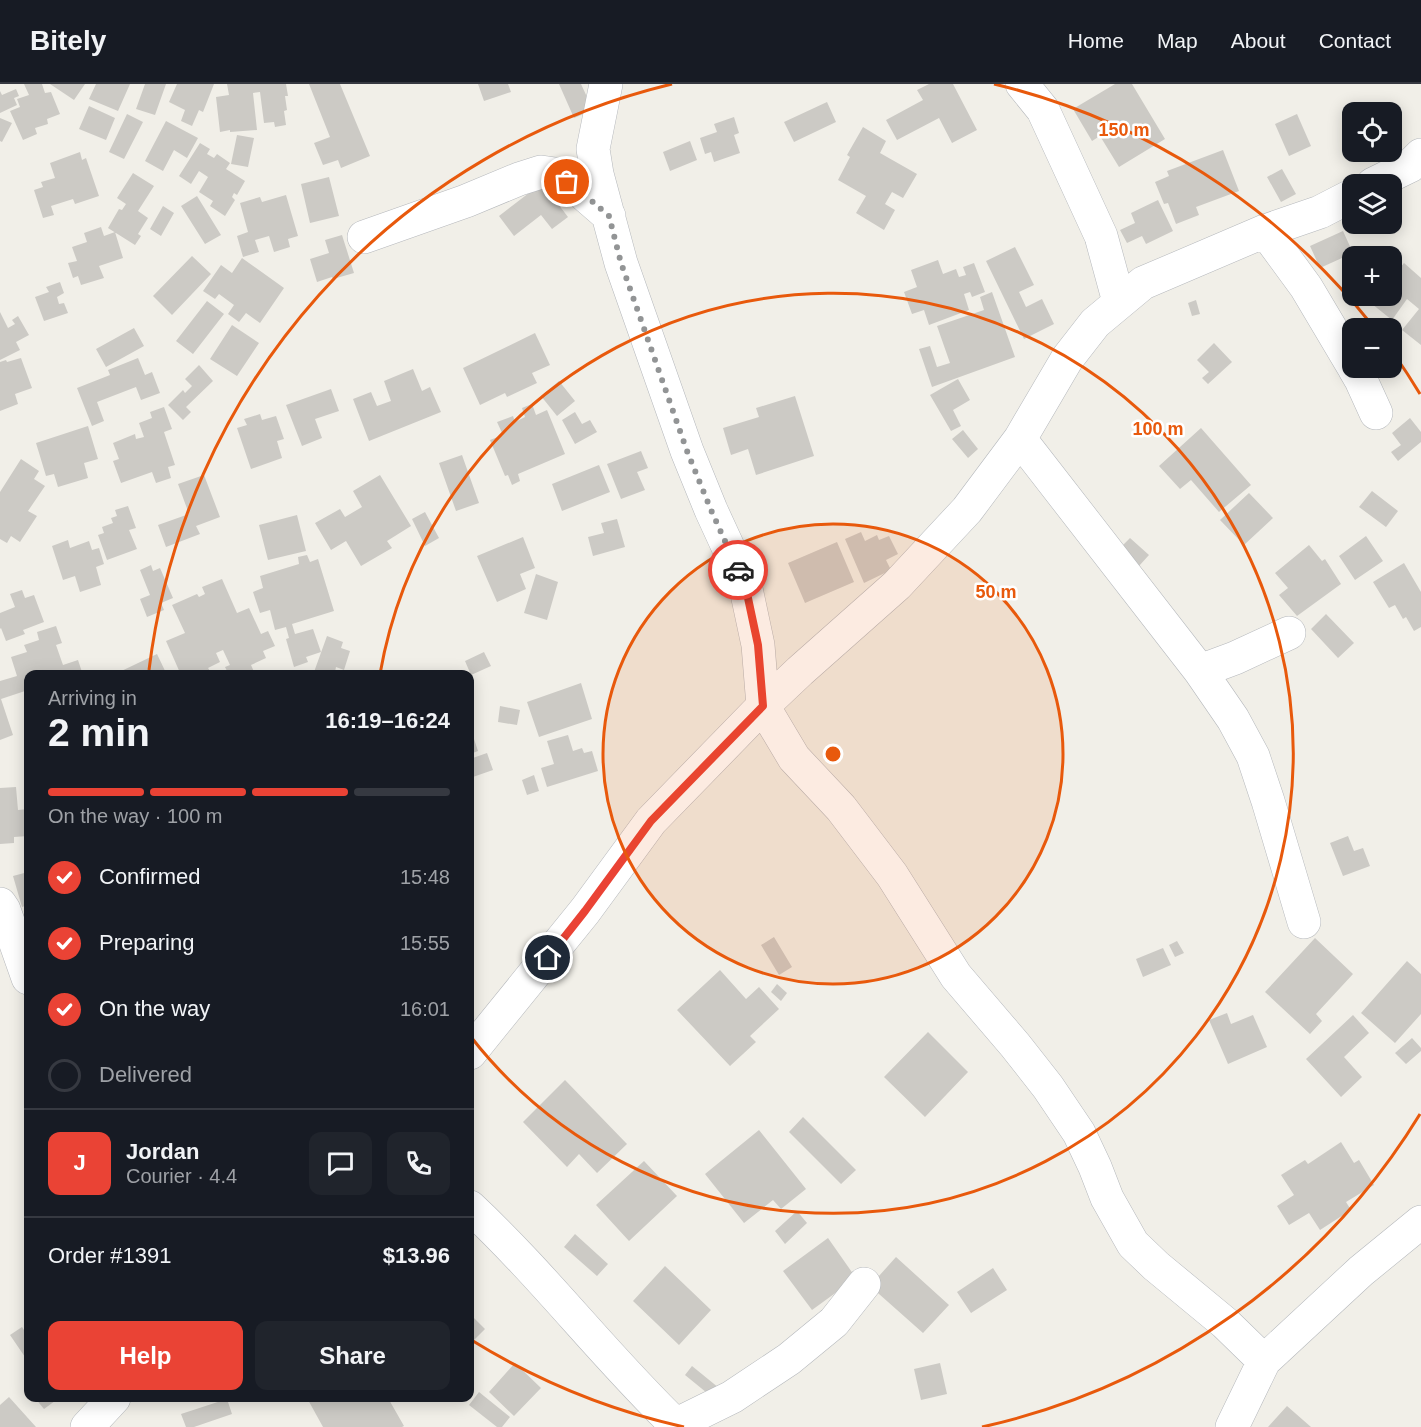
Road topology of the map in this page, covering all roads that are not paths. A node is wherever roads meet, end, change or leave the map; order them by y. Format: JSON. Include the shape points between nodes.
{"nodes":[{"id":1,"x":606,"y":84,"type":"edge"},
{"id":2,"x":1022,"y":84,"type":"edge"},
{"id":3,"x":1417,"y":165,"type":"edge"},
{"id":4,"x":1396,"y":174,"type":"edge"},
{"id":5,"x":1342,"y":201,"type":"edge"},
{"id":6,"x":609,"y":216,"type":"junction"},
{"id":7,"x":1265,"y":231,"type":"junction"},
{"id":8,"x":364,"y":237,"type":"dead end"},
{"id":9,"x":1119,"y":302,"type":"junction"},
{"id":10,"x":1342,"y":347,"type":"edge"},
{"id":11,"x":1360,"y":378,"type":"edge"},
{"id":12,"x":1376,"y":413,"type":"dead end"},
{"id":13,"x":1020,"y":439,"type":"junction"},
{"id":14,"x":1289,"y":633,"type":"dead end"},
{"id":15,"x":1200,"y":671,"type":"junction"},
{"id":16,"x":763,"y":706,"type":"junction"},
{"id":17,"x":0,"y":904,"type":"edge"},
{"id":18,"x":1304,"y":922,"type":"dead end"},
{"id":19,"x":24,"y":967,"type":"edge"},
{"id":20,"x":474,"y":1048,"type":"edge"},
{"id":21,"x":474,"y":1211,"type":"edge"},
{"id":22,"x":1421,"y":1222,"type":"edge"},
{"id":23,"x":864,"y":1284,"type":"dead end"},
{"id":24,"x":1264,"y":1361,"type":"junction"},
{"id":25,"x":110,"y":1402,"type":"edge"},
{"id":26,"x":676,"y":1426,"type":"edge"},
{"id":27,"x":87,"y":1427,"type":"edge"},
{"id":28,"x":1232,"y":1427,"type":"edge"}],
"edges":[{"from":1,"to":6,"type":"street","via":[[593,149]]},
{"from":2,"to":9,"type":"street","via":[[1043,110],[1101,236]]},
{"from":3,"to":4,"type":"street"},
{"from":5,"to":7,"type":"street"},
{"from":6,"to":8,"type":"street","via":[[555,174],[542,172]]},
{"from":6,"to":16,"type":"street","via":[[621,263],[687,451],[745,584],[758,645]]},
{"from":7,"to":9,"type":"street","via":[[1143,283]]},
{"from":7,"to":10,"type":"street","via":[[1306,287]]},
{"from":9,"to":13,"type":"street","via":[[1095,323],[1067,359]]},
{"from":11,"to":12,"type":"street"},
{"from":13,"to":15,"type":"street"},
{"from":13,"to":16,"type":"street","via":[[967,510],[897,585]]},
{"from":14,"to":15,"type":"street"},
{"from":15,"to":18,"type":"street","via":[[1253,756]]},
{"from":16,"to":20,"type":"street","via":[[651,821],[585,911]]},
{"from":16,"to":24,"type":"street","via":[[794,758],[841,808],[892,876],[956,976],[1048,1087],[1079,1133],[1107,1198],[1133,1244]]},
{"from":17,"to":19,"type":"street"},
{"from":21,"to":26,"type":"street"},
{"from":22,"to":24,"type":"street","via":[[1361,1271]]},
{"from":23,"to":26,"type":"street","via":[[834,1322],[789,1359],[732,1397]]},
{"from":24,"to":28,"type":"street"},
{"from":25,"to":27,"type":"street"}]}
